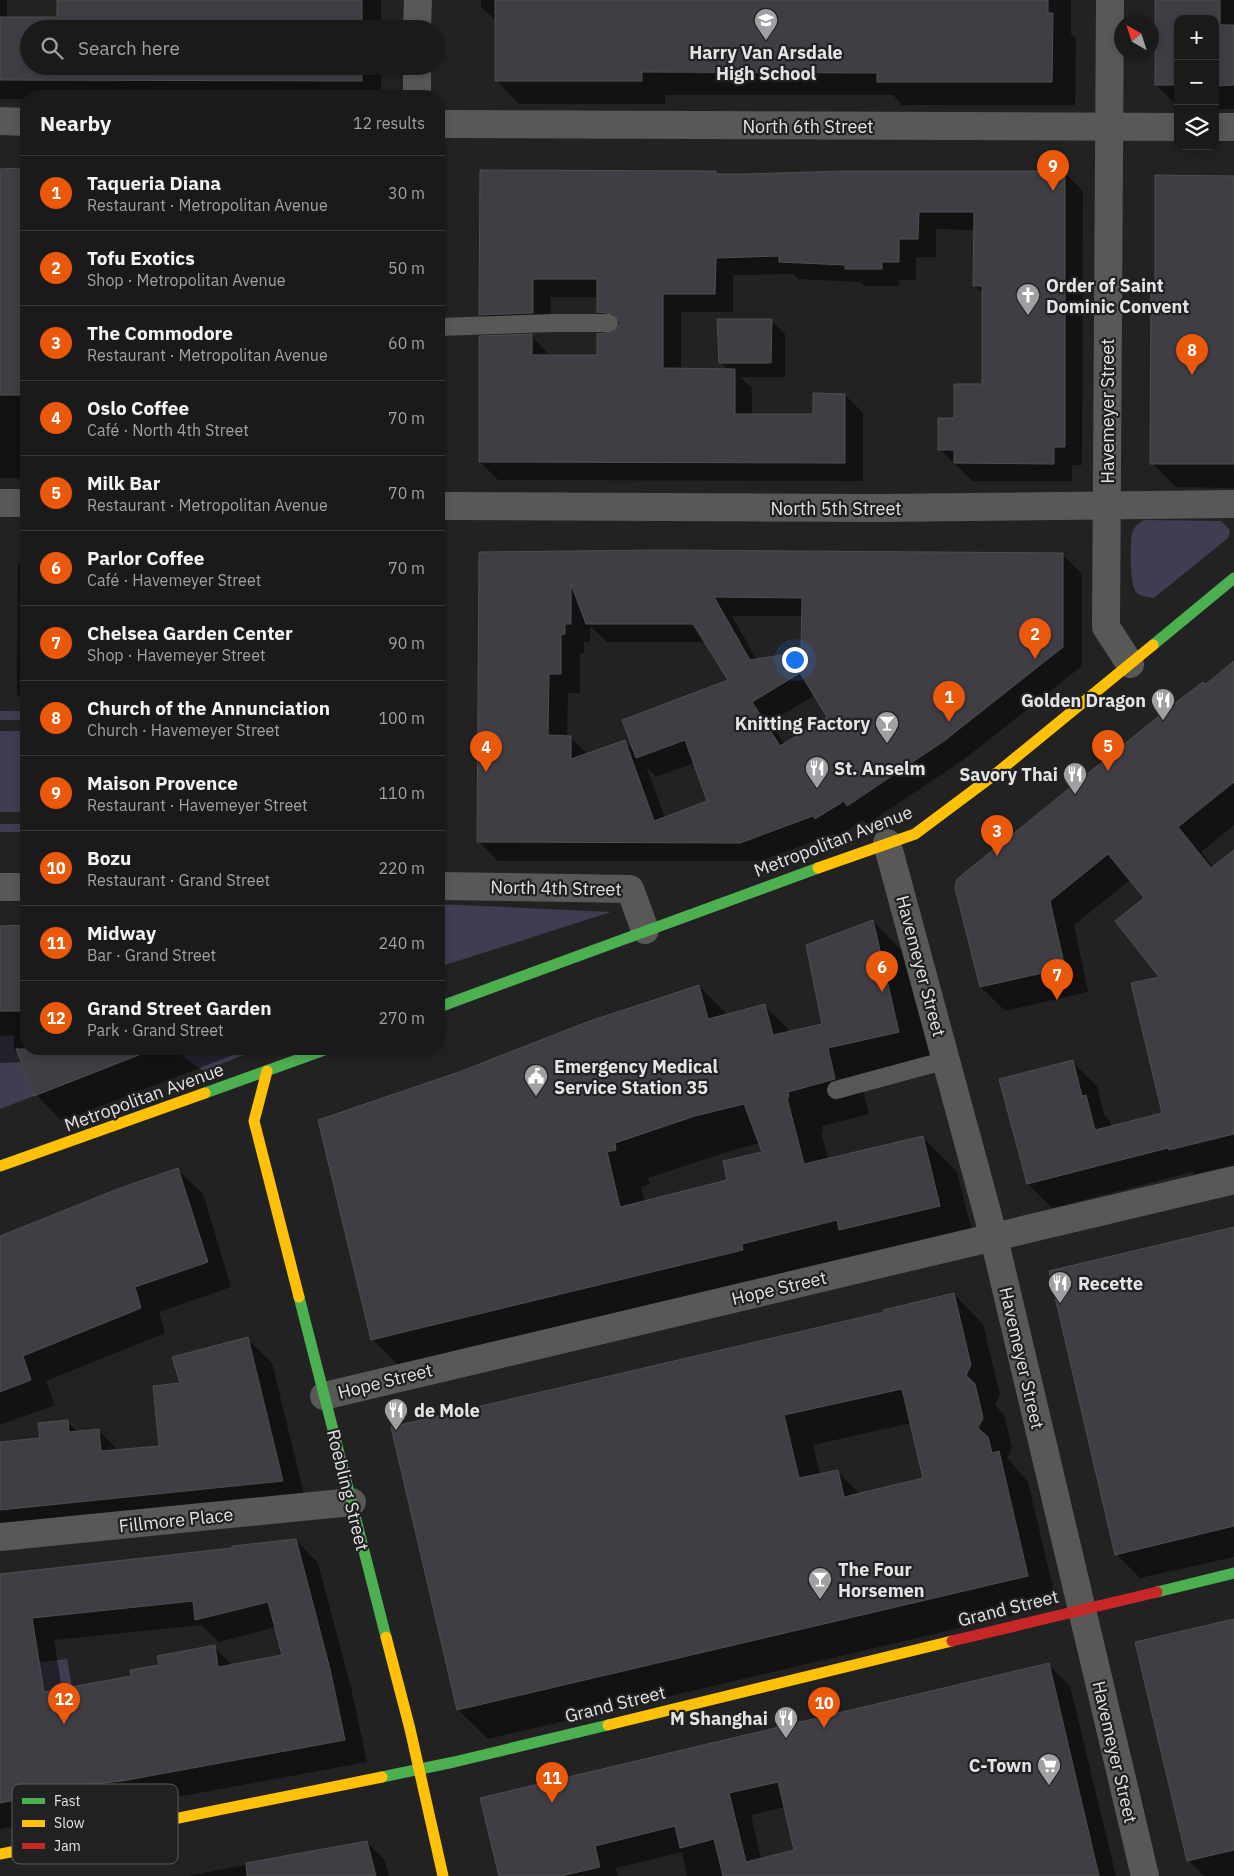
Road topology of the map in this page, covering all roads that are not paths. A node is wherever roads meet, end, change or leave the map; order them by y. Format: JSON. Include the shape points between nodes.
{"nodes":[{"id":1,"x":418,"y":0,"type":"edge"},
{"id":2,"x":1110,"y":0,"type":"edge"},
{"id":3,"x":417,"y":20,"type":"edge"},
{"id":4,"x":417,"y":75,"type":"edge"},
{"id":5,"x":417,"y":90,"type":"edge"},
{"id":6,"x":0,"y":121,"type":"edge"},
{"id":7,"x":20,"y":122,"type":"edge"},
{"id":8,"x":445,"y":124,"type":"edge"},
{"id":9,"x":1219,"y":127,"type":"edge"},
{"id":10,"x":1234,"y":127,"type":"edge"},
{"id":11,"x":1109,"y":128,"type":"junction"},
{"id":12,"x":1174,"y":128,"type":"edge"},
{"id":13,"x":609,"y":324,"type":"dead end"},
{"id":14,"x":445,"y":327,"type":"edge"},
{"id":15,"x":0,"y":503,"type":"edge"},
{"id":16,"x":20,"y":503,"type":"edge"},
{"id":17,"x":1234,"y":504,"type":"edge"},
{"id":18,"x":1106,"y":505,"type":"junction"},
{"id":19,"x":445,"y":506,"type":"edge"},
{"id":20,"x":1234,"y":578,"type":"edge"},
{"id":21,"x":1130,"y":664,"type":"junction"},
{"id":22,"x":887,"y":843,"type":"junction"},
{"id":23,"x":445,"y":886,"type":"edge"},
{"id":24,"x":0,"y":887,"type":"edge"},
{"id":25,"x":20,"y":887,"type":"edge"},
{"id":26,"x":645,"y":930,"type":"junction"},
{"id":27,"x":445,"y":1005,"type":"edge"},
{"id":28,"x":298,"y":1055,"type":"edge"},
{"id":29,"x":274,"y":1060,"type":"edge"},
{"id":30,"x":947,"y":1060,"type":"junction"},
{"id":31,"x":836,"y":1090,"type":"dead end"},
{"id":32,"x":0,"y":1166,"type":"edge"},
{"id":33,"x":1234,"y":1180,"type":"edge"},
{"id":34,"x":994,"y":1238,"type":"junction"},
{"id":35,"x":324,"y":1396,"type":"junction"},
{"id":36,"x":352,"y":1502,"type":"junction"},
{"id":37,"x":0,"y":1537,"type":"edge"},
{"id":38,"x":1234,"y":1573,"type":"edge"},
{"id":39,"x":1081,"y":1608,"type":"junction"},
{"id":40,"x":419,"y":1770,"type":"junction"},
{"id":41,"x":178,"y":1818,"type":"edge"},
{"id":42,"x":443,"y":1876,"type":"edge"},
{"id":43,"x":1144,"y":1876,"type":"edge"}],
"edges":[{"from":1,"to":3,"type":"street"},
{"from":2,"to":11,"type":"street","name":"Havemeyer Street"},
{"from":4,"to":5,"type":"street"},
{"from":6,"to":7,"type":"street"},
{"from":8,"to":11,"type":"street","name":"North 6th Street"},
{"from":9,"to":10,"type":"street"},
{"from":11,"to":12,"type":"street","name":"North 6th Street"},
{"from":11,"to":18,"type":"street","name":"Havemeyer Street"},
{"from":13,"to":14,"type":"lane"},
{"from":15,"to":16,"type":"street"},
{"from":17,"to":18,"type":"street","name":"North 5th Street"},
{"from":18,"to":19,"type":"street","name":"North 5th Street","via":[[877,508]]},
{"from":18,"to":21,"type":"street","name":"Havemeyer Street","via":[[1106,627]]},
{"from":20,"to":21,"type":"main road","name":"Metropolitan Avenue"},
{"from":21,"to":22,"type":"main road","name":"Metropolitan Avenue","via":[[998,772],[915,834]]},
{"from":22,"to":26,"type":"main road","name":"Metropolitan Avenue"},
{"from":22,"to":30,"type":"street","name":"Havemeyer Street"},
{"from":23,"to":26,"type":"street","name":"North 4th Street","via":[[630,889]]},
{"from":24,"to":25,"type":"street"},
{"from":26,"to":27,"type":"main road","name":"Metropolitan Avenue"},
{"from":28,"to":29,"type":"main road","name":"Metropolitan Avenue"},
{"from":29,"to":32,"type":"main road","name":"Metropolitan Avenue"},
{"from":29,"to":35,"type":"main road","name":"Roebling Street","via":[[254,1121]]},
{"from":30,"to":31,"type":"lane"},
{"from":30,"to":34,"type":"street","name":"Havemeyer Street"},
{"from":33,"to":34,"type":"street","name":"Hope Street"},
{"from":34,"to":35,"type":"street","name":"Hope Street"},
{"from":34,"to":39,"type":"street","name":"Havemeyer Street"},
{"from":35,"to":36,"type":"main road","name":"Roebling Street"},
{"from":36,"to":37,"type":"street","name":"Fillmore Place"},
{"from":36,"to":40,"type":"main road","name":"Roebling Street"},
{"from":38,"to":39,"type":"main road","name":"Grand Street"},
{"from":39,"to":40,"type":"main road","name":"Grand Street"},
{"from":39,"to":43,"type":"street","name":"Havemeyer Street"},
{"from":40,"to":41,"type":"main road","name":"Grand Street"},
{"from":40,"to":42,"type":"main road","name":"Roebling Street"}]}
